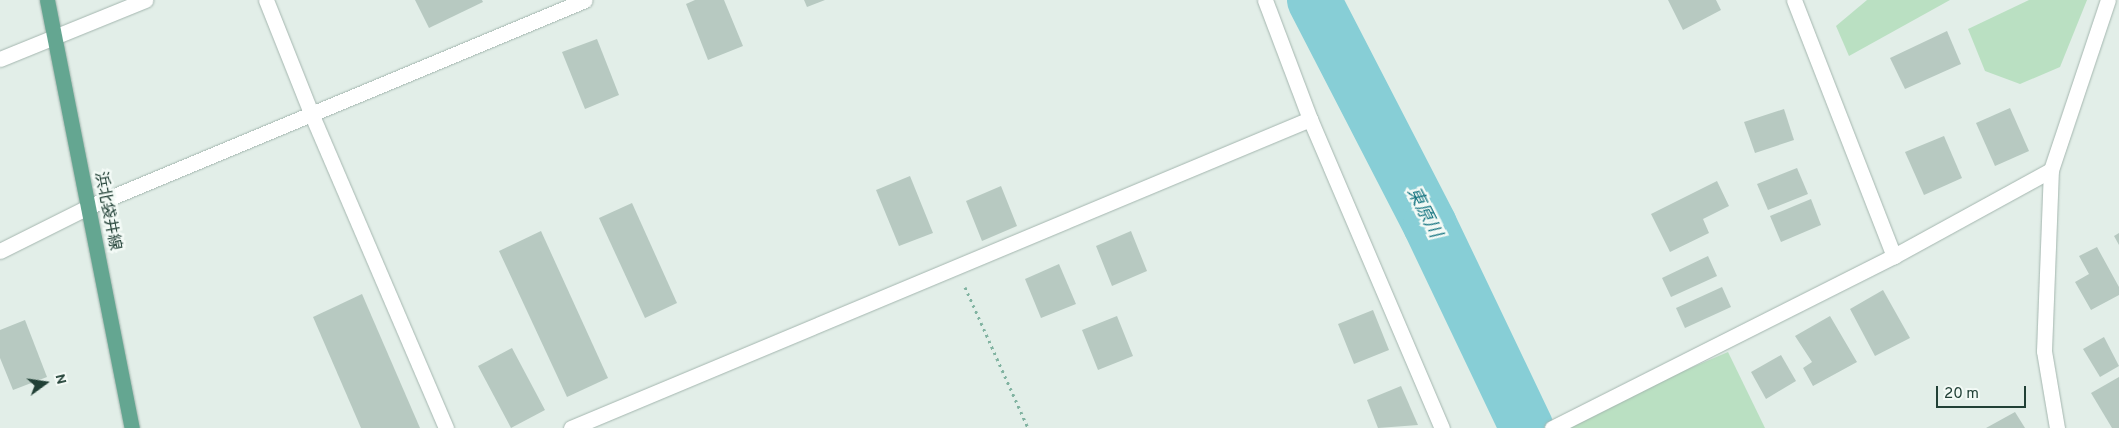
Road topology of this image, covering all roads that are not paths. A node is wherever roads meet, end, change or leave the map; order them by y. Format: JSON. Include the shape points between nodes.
{"nodes":[{"id":1,"x":47,"y":0,"type":"edge"},
{"id":2,"x":145,"y":0,"type":"edge"},
{"id":3,"x":266,"y":0,"type":"edge"},
{"id":4,"x":585,"y":0,"type":"edge"},
{"id":5,"x":1265,"y":0,"type":"edge"},
{"id":6,"x":1794,"y":0,"type":"edge"},
{"id":7,"x":2108,"y":0,"type":"edge"},
{"id":8,"x":54,"y":37,"type":"junction"},
{"id":9,"x":0,"y":59,"type":"edge"},
{"id":10,"x":311,"y":113,"type":"junction"},
{"id":11,"x":1310,"y":119,"type":"junction"},
{"id":12,"x":2051,"y":170,"type":"junction"},
{"id":13,"x":88,"y":207,"type":"junction"},
{"id":14,"x":0,"y":251,"type":"edge"},
{"id":15,"x":1894,"y":256,"type":"junction"},
{"id":16,"x":132,"y":428,"type":"edge"},
{"id":17,"x":446,"y":428,"type":"edge"},
{"id":18,"x":571,"y":428,"type":"edge"},
{"id":19,"x":1442,"y":428,"type":"edge"},
{"id":20,"x":1552,"y":428,"type":"edge"},
{"id":21,"x":2057,"y":428,"type":"edge"}],
"edges":[{"from":1,"to":8,"type":"main road","name":"浜北袋井線"},
{"from":2,"to":8,"type":"street"},
{"from":3,"to":10,"type":"street"},
{"from":4,"to":10,"type":"street"},
{"from":5,"to":11,"type":"street"},
{"from":6,"to":15,"type":"street"},
{"from":7,"to":12,"type":"street"},
{"from":8,"to":9,"type":"street"},
{"from":8,"to":13,"type":"main road","name":"浜北袋井線"},
{"from":10,"to":13,"type":"street"},
{"from":10,"to":17,"type":"street"},
{"from":11,"to":18,"type":"street"},
{"from":11,"to":19,"type":"street"},
{"from":12,"to":15,"type":"street"},
{"from":12,"to":21,"type":"street","via":[[2044,352]]},
{"from":13,"to":14,"type":"street"},
{"from":13,"to":16,"type":"main road","name":"浜北袋井線"},
{"from":15,"to":20,"type":"street"}]}
